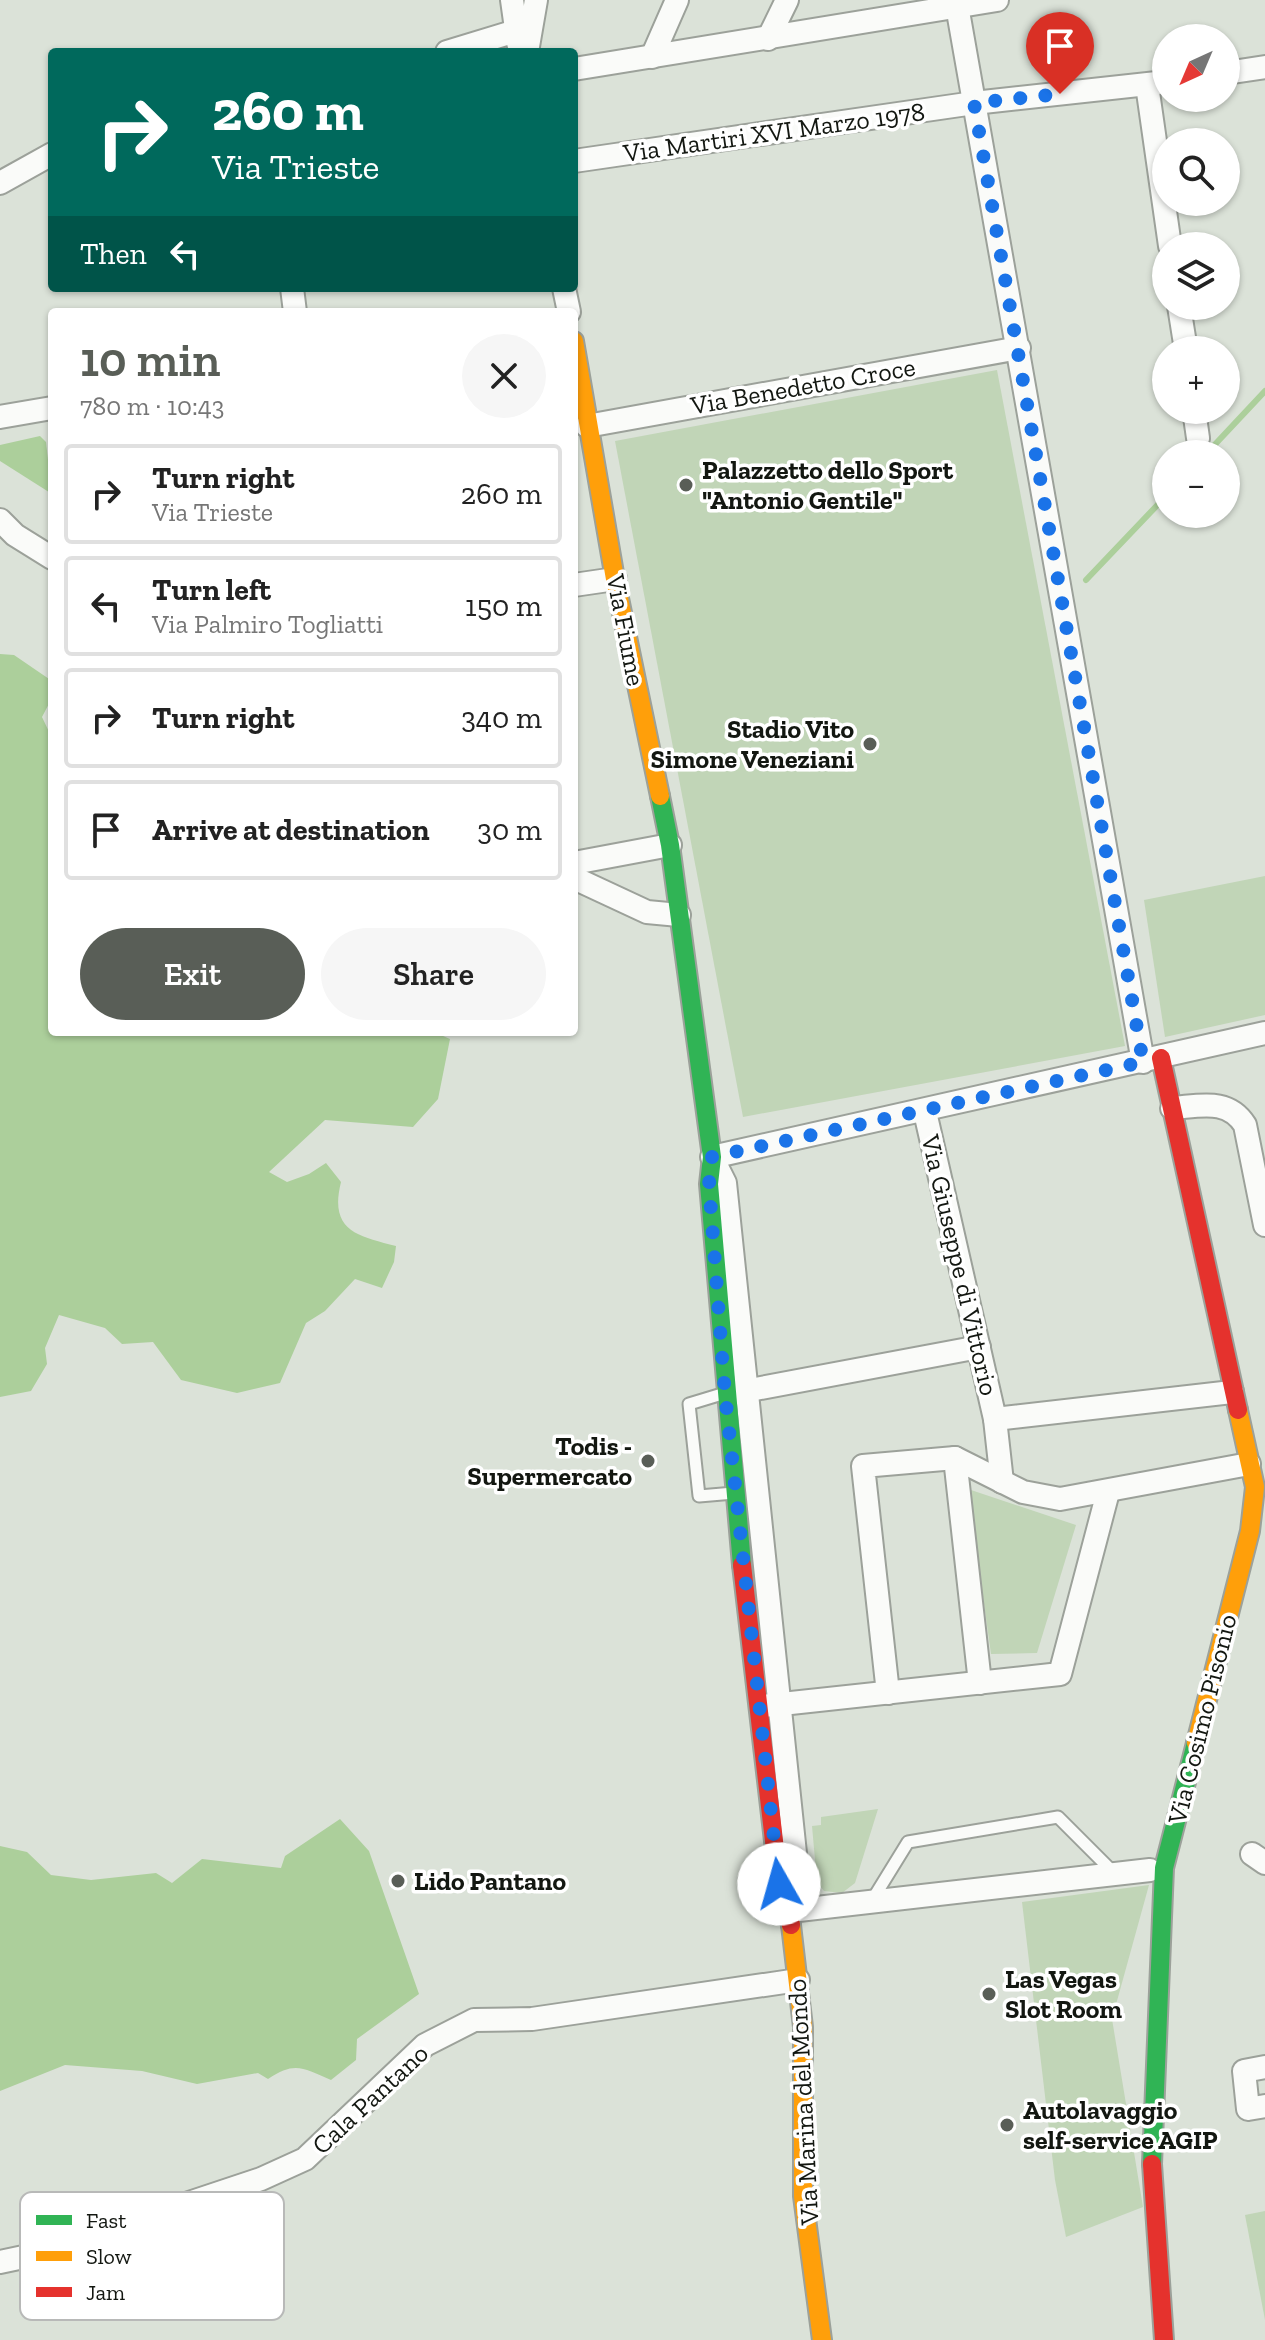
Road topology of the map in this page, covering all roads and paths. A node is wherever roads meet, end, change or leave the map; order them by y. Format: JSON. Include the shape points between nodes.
{"nodes":[{"id":1,"x":512,"y":0,"type":"edge"},
{"id":2,"x":536,"y":0,"type":"edge"},
{"id":3,"x":677,"y":0,"type":"edge"},
{"id":4,"x":787,"y":0,"type":"edge"},
{"id":5,"x":997,"y":0,"type":"edge"},
{"id":6,"x":956,"y":3,"type":"edge"},
{"id":7,"x":768,"y":39,"type":"junction"},
{"id":8,"x":518,"y":41,"type":"edge"},
{"id":9,"x":473,"y":48,"type":"edge"},
{"id":10,"x":528,"y":48,"type":"edge"},
{"id":11,"x":652,"y":57,"type":"junction"},
{"id":12,"x":1265,"y":67,"type":"edge"},
{"id":13,"x":578,"y":68,"type":"edge"},
{"id":14,"x":1240,"y":71,"type":"edge"},
{"id":15,"x":1152,"y":83,"type":"edge"},
{"id":16,"x":974,"y":103,"type":"junction"},
{"id":17,"x":1158,"y":112,"type":"edge"},
{"id":18,"x":48,"y":156,"type":"edge"},
{"id":19,"x":578,"y":160,"type":"edge"},
{"id":20,"x":0,"y":183,"type":"edge"},
{"id":21,"x":1169,"y":232,"type":"edge"},
{"id":22,"x":1019,"y":348,"type":"junction"},
{"id":23,"x":578,"y":367,"type":"edge"},
{"id":24,"x":48,"y":409,"type":"edge"},
{"id":25,"x":0,"y":417,"type":"edge"},
{"id":26,"x":1196,"y":424,"type":"edge"},
{"id":27,"x":587,"y":426,"type":"junction"},
{"id":28,"x":1198,"y":438,"type":"dead end"},
{"id":29,"x":0,"y":520,"type":"edge"},
{"id":30,"x":48,"y":556,"type":"edge"},
{"id":31,"x":615,"y":579,"type":"junction"},
{"id":32,"x":578,"y":584,"type":"edge"},
{"id":33,"x":670,"y":845,"type":"junction"},
{"id":34,"x":578,"y":862,"type":"edge"},
{"id":35,"x":578,"y":880,"type":"edge"},
{"id":36,"x":679,"y":915,"type":"junction"},
{"id":37,"x":1265,"y":1033,"type":"edge"},
{"id":38,"x":1152,"y":1060,"type":"junction"},
{"id":39,"x":1172,"y":1108,"type":"junction"},
{"id":40,"x":925,"y":1112,"type":"junction"},
{"id":41,"x":712,"y":1157,"type":"junction"},
{"id":42,"x":1265,"y":1225,"type":"edge"},
{"id":43,"x":979,"y":1347,"type":"junction"},
{"id":44,"x":735,"y":1392,"type":"junction"},
{"id":45,"x":1232,"y":1392,"type":"junction"},
{"id":46,"x":995,"y":1419,"type":"junction"},
{"id":47,"x":955,"y":1458,"type":"junction"},
{"id":48,"x":1249,"y":1464,"type":"junction"},
{"id":49,"x":1002,"y":1482,"type":"junction"},
{"id":50,"x":1260,"y":1487,"type":"edge"},
{"id":51,"x":735,"y":1492,"type":"junction"},
{"id":52,"x":1108,"y":1492,"type":"junction"},
{"id":53,"x":980,"y":1683,"type":"junction"},
{"id":54,"x":888,"y":1693,"type":"junction"},
{"id":55,"x":767,"y":1705,"type":"junction"},
{"id":56,"x":1150,"y":1870,"type":"dead end"},
{"id":57,"x":1115,"y":1874,"type":"junction"},
{"id":58,"x":871,"y":1902,"type":"junction"},
{"id":59,"x":790,"y":1911,"type":"junction"},
{"id":60,"x":798,"y":1980,"type":"junction"},
{"id":61,"x":1265,"y":2067,"type":"edge"},
{"id":62,"x":1265,"y":2106,"type":"edge"},
{"id":63,"x":222,"y":2192,"type":"edge"},
{"id":64,"x":20,"y":2258,"type":"edge"},
{"id":65,"x":0,"y":2262,"type":"edge"},
{"id":66,"x":822,"y":2340,"type":"edge"},
{"id":67,"x":1164,"y":2340,"type":"edge"}],
"edges":[{"from":1,"to":8,"type":"street"},
{"from":2,"to":10,"type":"street"},
{"from":3,"to":11,"type":"street"},
{"from":4,"to":7,"type":"street"},
{"from":5,"to":6,"type":"street"},
{"from":6,"to":7,"type":"street"},
{"from":6,"to":16,"type":"street"},
{"from":7,"to":11,"type":"street"},
{"from":8,"to":9,"type":"street"},
{"from":11,"to":13,"type":"street"},
{"from":12,"to":14,"type":"street"},
{"from":15,"to":16,"type":"street","name":"Via Martiri XVI Marzo 1978"},
{"from":16,"to":19,"type":"street","name":"Via Martiri XVI Marzo 1978"},
{"from":16,"to":22,"type":"street"},
{"from":17,"to":21,"type":"street"},
{"from":18,"to":20,"type":"street"},
{"from":22,"to":27,"type":"street","name":"Via Benedetto Croce"},
{"from":22,"to":38,"type":"street"},
{"from":23,"to":27,"type":"street","name":"Via Fiume"},
{"from":24,"to":25,"type":"street"},
{"from":26,"to":28,"type":"street"},
{"from":27,"to":31,"type":"street","name":"Via Fiume"},
{"from":29,"to":30,"type":"street"},
{"from":31,"to":32,"type":"street"},
{"from":31,"to":33,"type":"street","name":"Via Fiume"},
{"from":33,"to":34,"type":"street"},
{"from":33,"to":36,"type":"street","name":"Via Fiume"},
{"from":35,"to":36,"type":"street","via":[[647,912]]},
{"from":36,"to":41,"type":"street","name":"Via Fiume"},
{"from":37,"to":38,"type":"street"},
{"from":38,"to":39,"type":"street","name":"Via Cosimo Pisonio"},
{"from":38,"to":40,"type":"street"},
{"from":39,"to":42,"type":"street","via":[[1220,1105],[1239,1115]]},
{"from":39,"to":45,"type":"street","name":"Via Cosimo Pisonio"},
{"from":40,"to":41,"type":"street"},
{"from":40,"to":43,"type":"street","name":"Via Giuseppe di Vittorio"},
{"from":41,"to":44,"type":"street","name":"Via Marina del Mondo","via":[[725,1183]]},
{"from":43,"to":44,"type":"street"},
{"from":43,"to":46,"type":"street","name":"Via Giuseppe di Vittorio"},
{"from":44,"to":51,"type":"street","name":"Via Marina del Mondo"},
{"from":44,"to":51,"type":"lane","via":[[689,1404],[699,1496]]},
{"from":44,"to":55,"type":"street","name":"Via Marina del Mondo"},
{"from":45,"to":46,"type":"street","name":"Via Giuseppe di Vittorio"},
{"from":45,"to":48,"type":"street","name":"Via Cosimo Pisonio"},
{"from":46,"to":49,"type":"street","name":"Via Giuseppe di Vittorio"},
{"from":47,"to":49,"type":"street"},
{"from":47,"to":53,"type":"street"},
{"from":47,"to":54,"type":"street","via":[[863,1466]]},
{"from":48,"to":50,"type":"street","name":"Via Cosimo Pisonio"},
{"from":48,"to":52,"type":"street"},
{"from":49,"to":52,"type":"street","via":[[1060,1499]]},
{"from":50,"to":67,"type":"street","name":"Via Cosimo Pisonio","via":[[1164,1868],[1152,2174]]},
{"from":51,"to":55,"type":"street","name":"Via Marina del Mondo"},
{"from":52,"to":53,"type":"street","via":[[1060,1674]]},
{"from":53,"to":54,"type":"street"},
{"from":54,"to":55,"type":"street"},
{"from":55,"to":59,"type":"street","name":"Via Marina del Mondo","via":[[798,1882]]},
{"from":56,"to":57,"type":"street"},
{"from":57,"to":58,"type":"street"},
{"from":57,"to":58,"type":"lane","via":[[1058,1817],[908,1842]]},
{"from":58,"to":59,"type":"street"},
{"from":59,"to":60,"type":"street","name":"Via Marina del Mondo"},
{"from":60,"to":63,"type":"street","name":"Cala Pantano","via":[[532,2019],[474,2020],[425,2045],[305,2159]]},
{"from":60,"to":66,"type":"street","name":"Via Marina del Mondo","via":[[804,2067],[802,2179]]},
{"from":61,"to":62,"type":"street","via":[[1244,2071],[1248,2109]]},
{"from":64,"to":65,"type":"street","name":"Cala Pantano"}]}
